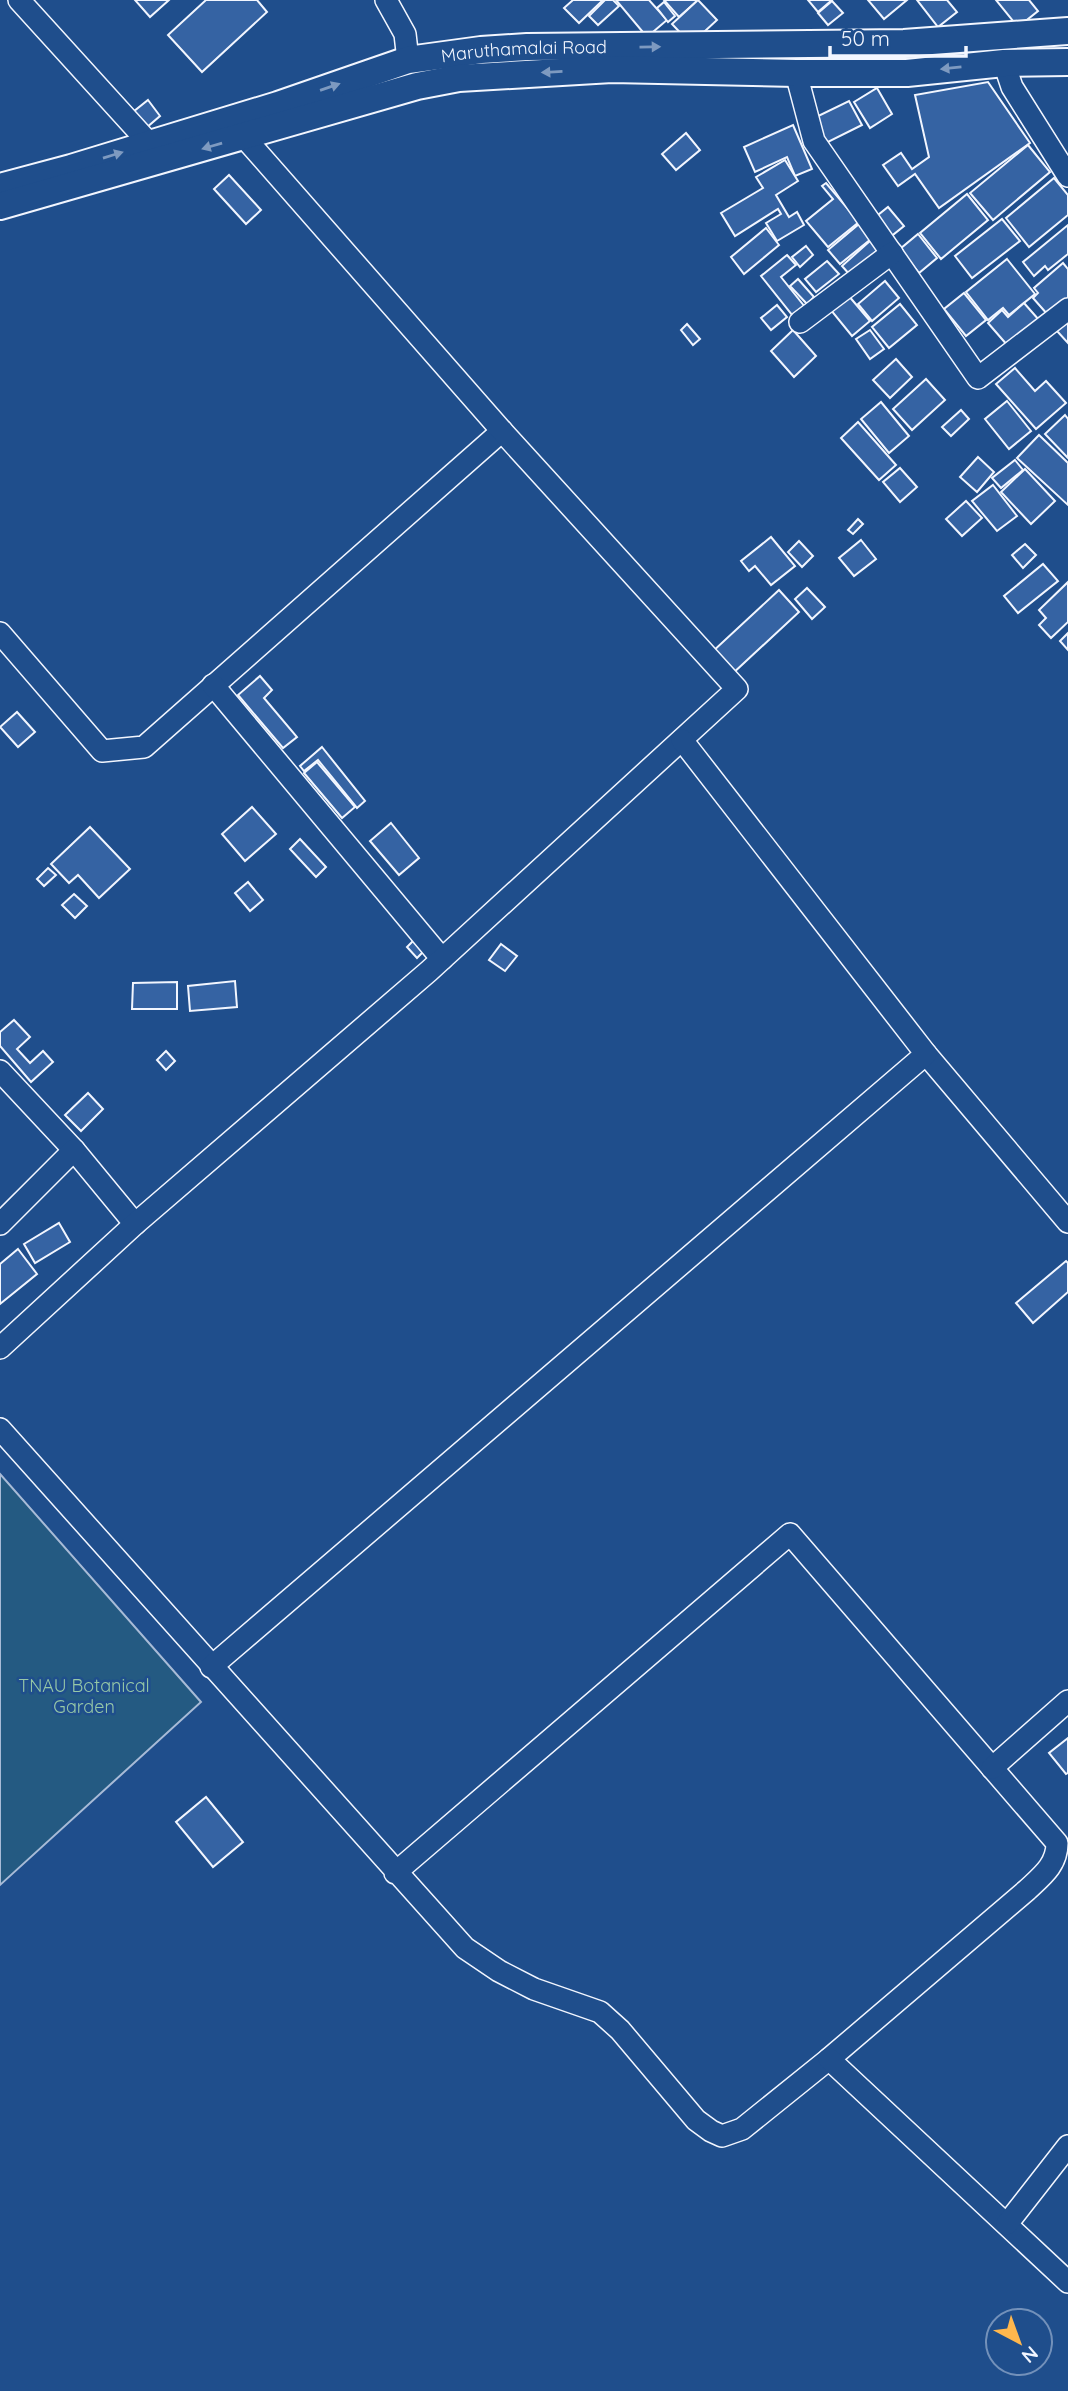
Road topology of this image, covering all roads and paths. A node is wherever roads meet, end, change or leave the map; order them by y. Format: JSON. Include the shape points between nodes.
{"nodes":[{"id":1,"x":19,"y":0,"type":"edge"},
{"id":2,"x":386,"y":0,"type":"edge"},
{"id":3,"x":1068,"y":31,"type":"edge"},
{"id":4,"x":408,"y":60,"type":"junction"},
{"id":5,"x":1068,"y":62,"type":"edge"},
{"id":6,"x":1004,"y":63,"type":"junction"},
{"id":7,"x":796,"y":74,"type":"junction"},
{"id":8,"x":244,"y":137,"type":"junction"},
{"id":9,"x":149,"y":143,"type":"junction"},
{"id":10,"x":1068,"y":176,"type":"edge"},
{"id":11,"x":0,"y":187,"type":"edge"},
{"id":12,"x":0,"y":206,"type":"edge"},
{"id":13,"x":892,"y":253,"type":"junction"},
{"id":14,"x":1068,"y":309,"type":"edge"},
{"id":15,"x":800,"y":322,"type":"dead end"},
{"id":16,"x":502,"y":431,"type":"junction"},
{"id":17,"x":0,"y":633,"type":"edge"},
{"id":18,"x":213,"y":685,"type":"junction"},
{"id":19,"x":682,"y":740,"type":"junction"},
{"id":20,"x":442,"y":959,"type":"junction"},
{"id":21,"x":926,"y":1054,"type":"junction"},
{"id":22,"x":0,"y":1071,"type":"edge"},
{"id":23,"x":74,"y":1150,"type":"junction"},
{"id":24,"x":1068,"y":1222,"type":"edge"},
{"id":25,"x":0,"y":1224,"type":"edge"},
{"id":26,"x":135,"y":1224,"type":"junction"},
{"id":27,"x":0,"y":1348,"type":"edge"},
{"id":28,"x":0,"y":1429,"type":"edge"},
{"id":29,"x":211,"y":1667,"type":"junction"},
{"id":30,"x":1068,"y":1701,"type":"edge"},
{"id":31,"x":992,"y":1768,"type":"junction"},
{"id":32,"x":396,"y":1873,"type":"junction"},
{"id":33,"x":829,"y":2059,"type":"junction"},
{"id":34,"x":1068,"y":2146,"type":"edge"},
{"id":35,"x":1007,"y":2224,"type":"junction"},
{"id":36,"x":1068,"y":2282,"type":"edge"}],
"edges":[{"from":1,"to":9,"type":"street"},
{"from":2,"to":4,"type":"street","via":[[405,34]]},
{"from":4,"to":3,"type":"main road","name":"Maruthamalai Road","one_way":true,"via":[[527,47],[904,43]]},
{"from":9,"to":4,"type":"main road","name":"Maruthamalai Road","one_way":true},
{"from":5,"to":6,"type":"main road","name":"Maruthamalai Road"},
{"from":6,"to":7,"type":"main road","name":"Maruthamalai Road","one_way":true,"via":[[907,73]]},
{"from":6,"to":10,"type":"street","via":[[1012,87]]},
{"from":7,"to":8,"type":"main road","name":"Maruthamalai Road","one_way":true,"via":[[612,69],[459,78]]},
{"from":7,"to":13,"type":"street","via":[[814,141]]},
{"from":8,"to":12,"type":"main road","name":"Maruthamalai Road","one_way":true},
{"from":8,"to":16,"type":"street"},
{"from":11,"to":9,"type":"main road","name":"Maruthamalai Road","one_way":true},
{"from":13,"to":14,"type":"street","via":[[978,378]]},
{"from":13,"to":15,"type":"street"},
{"from":16,"to":18,"type":"street"},
{"from":16,"to":19,"type":"street","via":[[737,689]]},
{"from":17,"to":18,"type":"street","via":[[102,751],[144,747]]},
{"from":18,"to":20,"type":"street"},
{"from":19,"to":20,"type":"street"},
{"from":19,"to":21,"type":"street"},
{"from":20,"to":26,"type":"street"},
{"from":21,"to":24,"type":"street"},
{"from":21,"to":29,"type":"street"},
{"from":22,"to":23,"type":"street"},
{"from":23,"to":25,"type":"street"},
{"from":23,"to":26,"type":"street"},
{"from":26,"to":27,"type":"street"},
{"from":28,"to":29,"type":"street"},
{"from":29,"to":32,"type":"street"},
{"from":30,"to":31,"type":"street"},
{"from":31,"to":32,"type":"street","via":[[790,1534]]},
{"from":31,"to":33,"type":"street","via":[[1057,1843],[1056,1857],[1027,1890]]},
{"from":32,"to":33,"type":"street","via":[[480,1959],[534,1989],[600,2012],[711,2132],[722,2136],[742,2129]]},
{"from":33,"to":35,"type":"street"},
{"from":34,"to":35,"type":"street"},
{"from":35,"to":36,"type":"street"}]}
